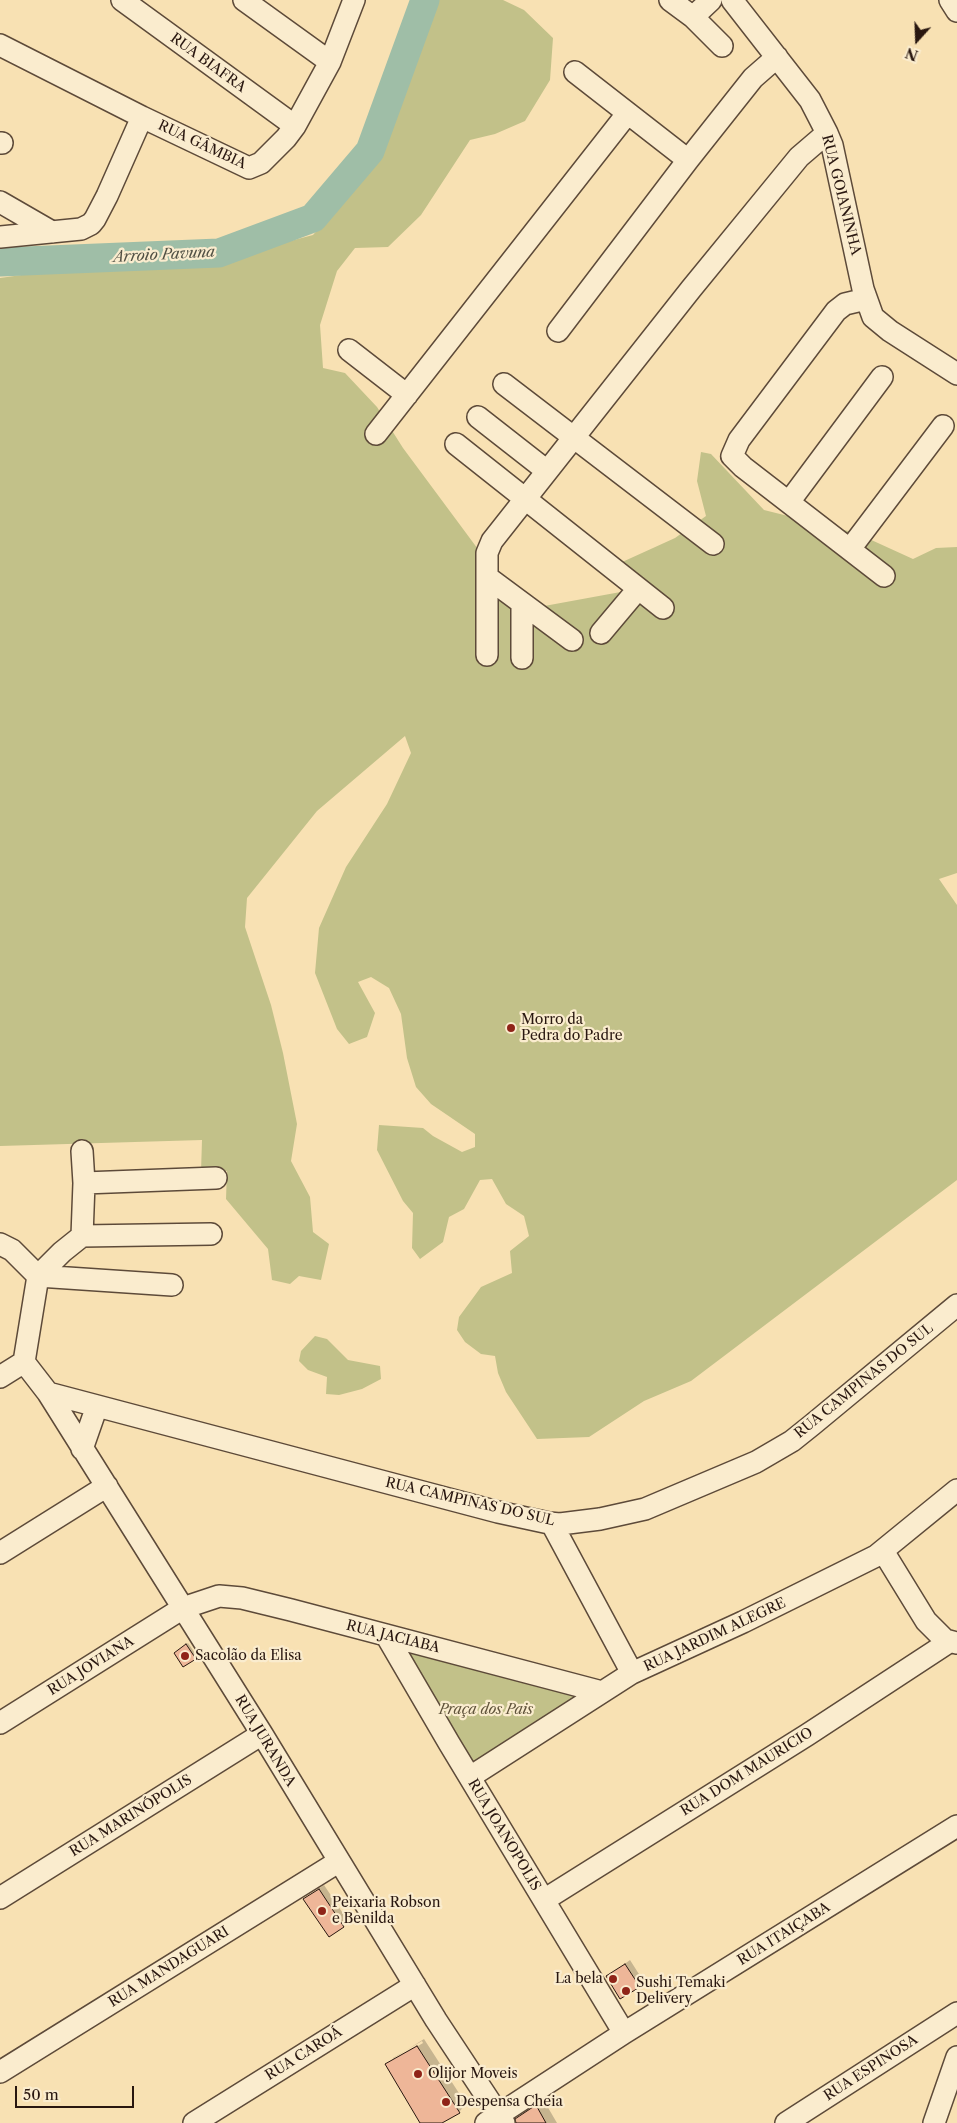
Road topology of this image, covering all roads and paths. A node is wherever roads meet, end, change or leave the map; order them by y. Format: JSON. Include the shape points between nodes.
{"nodes":[{"id":1,"x":122,"y":0,"type":"edge"},
{"id":2,"x":244,"y":0,"type":"edge"},
{"id":3,"x":354,"y":0,"type":"edge"},
{"id":4,"x":670,"y":0,"type":"edge"},
{"id":5,"x":711,"y":0,"type":"edge"},
{"id":6,"x":732,"y":0,"type":"edge"},
{"id":7,"x":950,"y":0,"type":"edge"},
{"id":8,"x":751,"y":9,"type":"edge"},
{"id":9,"x":957,"y":11,"type":"edge"},
{"id":10,"x":693,"y":17,"type":"junction"},
{"id":11,"x":0,"y":45,"type":"edge"},
{"id":12,"x":722,"y":46,"type":"dead end"},
{"id":13,"x":777,"y":57,"type":"junction"},
{"id":14,"x":330,"y":62,"type":"junction"},
{"id":15,"x":574,"y":72,"type":"dead end"},
{"id":16,"x":627,"y":114,"type":"junction"},
{"id":17,"x":142,"y":117,"type":"junction"},
{"id":18,"x":294,"y":126,"type":"junction"},
{"id":19,"x":827,"y":133,"type":"junction"},
{"id":20,"x":688,"y":160,"type":"junction"},
{"id":21,"x":0,"y":202,"type":"edge"},
{"id":22,"x":52,"y":232,"type":"junction"},
{"id":23,"x":0,"y":237,"type":"edge"},
{"id":24,"x":866,"y":299,"type":"junction"},
{"id":25,"x":558,"y":331,"type":"dead end"},
{"id":26,"x":349,"y":350,"type":"dead end"},
{"id":27,"x":957,"y":374,"type":"edge"},
{"id":28,"x":882,"y":377,"type":"dead end"},
{"id":29,"x":504,"y":384,"type":"dead end"},
{"id":30,"x":407,"y":395,"type":"junction"},
{"id":31,"x":478,"y":417,"type":"dead end"},
{"id":32,"x":943,"y":426,"type":"dead end"},
{"id":33,"x":376,"y":434,"type":"dead end"},
{"id":34,"x":574,"y":437,"type":"junction"},
{"id":35,"x":456,"y":444,"type":"dead end"},
{"id":36,"x":547,"y":471,"type":"junction"},
{"id":37,"x":525,"y":500,"type":"junction"},
{"id":38,"x":789,"y":502,"type":"junction"},
{"id":39,"x":713,"y":544,"type":"dead end"},
{"id":40,"x":850,"y":549,"type":"junction"},
{"id":41,"x":884,"y":576,"type":"dead end"},
{"id":42,"x":488,"y":577,"type":"junction"},
{"id":43,"x":638,"y":589,"type":"junction"},
{"id":44,"x":522,"y":604,"type":"junction"},
{"id":45,"x":663,"y":608,"type":"dead end"},
{"id":46,"x":601,"y":633,"type":"dead end"},
{"id":47,"x":572,"y":640,"type":"dead end"},
{"id":48,"x":487,"y":655,"type":"dead end"},
{"id":49,"x":522,"y":658,"type":"dead end"},
{"id":50,"x":82,"y":1151,"type":"dead end"},
{"id":51,"x":216,"y":1178,"type":"dead end"},
{"id":52,"x":84,"y":1183,"type":"junction"},
{"id":53,"x":211,"y":1234,"type":"dead end"},
{"id":54,"x":82,"y":1236,"type":"junction"},
{"id":55,"x":0,"y":1244,"type":"edge"},
{"id":56,"x":38,"y":1276,"type":"junction"},
{"id":57,"x":172,"y":1285,"type":"dead end"},
{"id":58,"x":957,"y":1305,"type":"edge"},
{"id":59,"x":24,"y":1362,"type":"junction"},
{"id":60,"x":0,"y":1377,"type":"edge"},
{"id":61,"x":48,"y":1393,"type":"junction"},
{"id":62,"x":97,"y":1406,"type":"junction"},
{"id":63,"x":82,"y":1449,"type":"junction"},
{"id":64,"x":107,"y":1486,"type":"junction"},
{"id":65,"x":957,"y":1490,"type":"edge"},
{"id":66,"x":552,"y":1524,"type":"junction"},
{"id":67,"x":883,"y":1551,"type":"junction"},
{"id":68,"x":0,"y":1552,"type":"edge"},
{"id":69,"x":182,"y":1608,"type":"junction"},
{"id":70,"x":386,"y":1635,"type":"junction"},
{"id":71,"x":953,"y":1643,"type":"edge"},
{"id":72,"x":632,"y":1673,"type":"junction"},
{"id":73,"x":602,"y":1692,"type":"junction"},
{"id":74,"x":0,"y":1724,"type":"edge"},
{"id":75,"x":262,"y":1734,"type":"junction"},
{"id":76,"x":470,"y":1777,"type":"junction"},
{"id":77,"x":957,"y":1826,"type":"edge"},
{"id":78,"x":338,"y":1862,"type":"junction"},
{"id":79,"x":0,"y":1898,"type":"edge"},
{"id":80,"x":544,"y":1900,"type":"junction"},
{"id":81,"x":415,"y":1985,"type":"junction"},
{"id":82,"x":957,"y":2013,"type":"edge"},
{"id":83,"x":624,"y":2033,"type":"junction"},
{"id":84,"x":957,"y":2057,"type":"edge"},
{"id":85,"x":0,"y":2072,"type":"edge"},
{"id":86,"x":497,"y":2121,"type":"edge"},
{"id":87,"x":194,"y":2123,"type":"edge"},
{"id":88,"x":786,"y":2123,"type":"edge"},
{"id":89,"x":934,"y":2123,"type":"edge"}],
"edges":[{"from":1,"to":18,"type":"street","name":"RUA BIAFRA"},
{"from":2,"to":14,"type":"street"},
{"from":3,"to":14,"type":"street","name":"RUA GÂMBIA"},
{"from":4,"to":10,"type":"street"},
{"from":5,"to":10,"type":"street"},
{"from":6,"to":8,"type":"street","name":"RUA GOIANINHA"},
{"from":7,"to":9,"type":"street"},
{"from":8,"to":13,"type":"street","name":"RUA GOIANINHA"},
{"from":10,"to":12,"type":"street"},
{"from":11,"to":17,"type":"street","name":"RUA GÂMBIA"},
{"from":13,"to":19,"type":"street","name":"RUA GOIANINHA","via":[[810,100]]},
{"from":13,"to":20,"type":"street","via":[[754,78]]},
{"from":14,"to":18,"type":"street","name":"RUA GÂMBIA"},
{"from":15,"to":16,"type":"street"},
{"from":16,"to":20,"type":"street"},
{"from":16,"to":30,"type":"street"},
{"from":17,"to":18,"type":"street","name":"RUA GÂMBIA","via":[[249,168],[261,163]]},
{"from":17,"to":22,"type":"street","via":[[95,219],[81,229]]},
{"from":19,"to":24,"type":"street","name":"RUA GOIANINHA"},
{"from":19,"to":34,"type":"street","via":[[799,157]]},
{"from":20,"to":25,"type":"street"},
{"from":21,"to":22,"type":"street"},
{"from":22,"to":23,"type":"street"},
{"from":24,"to":27,"type":"street","name":"RUA GOIANINHA","via":[[873,316],[885,326]]},
{"from":24,"to":38,"type":"street","via":[[845,304],[836,310],[735,448],[732,456],[736,461]]},
{"from":26,"to":30,"type":"street"},
{"from":28,"to":38,"type":"street"},
{"from":29,"to":34,"type":"street"},
{"from":30,"to":33,"type":"street"},
{"from":31,"to":36,"type":"street"},
{"from":32,"to":40,"type":"street"},
{"from":34,"to":36,"type":"street"},
{"from":34,"to":39,"type":"street"},
{"from":35,"to":37,"type":"street"},
{"from":36,"to":37,"type":"street"},
{"from":37,"to":42,"type":"street","via":[[492,541],[487,553]]},
{"from":37,"to":43,"type":"street"},
{"from":38,"to":40,"type":"street"},
{"from":40,"to":41,"type":"street"},
{"from":42,"to":44,"type":"street"},
{"from":42,"to":48,"type":"street"},
{"from":43,"to":45,"type":"street"},
{"from":43,"to":46,"type":"street"},
{"from":44,"to":47,"type":"street"},
{"from":44,"to":49,"type":"street"},
{"from":50,"to":52,"type":"street"},
{"from":51,"to":52,"type":"street"},
{"from":52,"to":54,"type":"street"},
{"from":53,"to":54,"type":"street"},
{"from":54,"to":56,"type":"street"},
{"from":55,"to":56,"type":"street","via":[[12,1250]]},
{"from":56,"to":57,"type":"street"},
{"from":56,"to":59,"type":"street"},
{"from":58,"to":66,"type":"street","name":"RUA CAMPINAS DO SUL","via":[[812,1426],[756,1462],[645,1509],[600,1519]]},
{"from":59,"to":60,"type":"street"},
{"from":59,"to":61,"type":"street","name":"RUA JURANDA"},
{"from":61,"to":62,"type":"street","name":"RUA CAMPINAS DO SUL"},
{"from":61,"to":63,"type":"street","name":"RUA JURANDA"},
{"from":62,"to":63,"type":"street"},
{"from":62,"to":66,"type":"street","name":"RUA CAMPINAS DO SUL"},
{"from":63,"to":64,"type":"street","name":"RUA JURANDA"},
{"from":64,"to":68,"type":"street"},
{"from":64,"to":69,"type":"street","name":"RUA JURANDA"},
{"from":65,"to":67,"type":"street","name":"RUA JARDIM ALEGRE"},
{"from":66,"to":72,"type":"street"},
{"from":67,"to":71,"type":"street","via":[[921,1615]]},
{"from":67,"to":72,"type":"street","name":"RUA JARDIM ALEGRE","via":[[842,1574]]},
{"from":69,"to":70,"type":"street","name":"RUA JACIABA","via":[[219,1596],[242,1598]]},
{"from":69,"to":74,"type":"street","name":"RUA JOVIANA"},
{"from":69,"to":75,"type":"street","name":"RUA JURANDA"},
{"from":70,"to":73,"type":"street","name":"RUA JACIABA"},
{"from":70,"to":76,"type":"street","name":"RUA JOANOPOLIS"},
{"from":71,"to":80,"type":"street","name":"RUA DOM MAURICIO"},
{"from":72,"to":73,"type":"street","name":"RUA JARDIM ALEGRE"},
{"from":73,"to":76,"type":"street","name":"RUA JARDIM ALEGRE"},
{"from":75,"to":78,"type":"street","name":"RUA JURANDA"},
{"from":75,"to":79,"type":"street","name":"RUA MARINÓPOLIS"},
{"from":76,"to":80,"type":"street","name":"RUA JOANOPOLIS"},
{"from":77,"to":83,"type":"street","name":"RUA ITAIÇABA"},
{"from":78,"to":81,"type":"street","name":"RUA JURANDA"},
{"from":78,"to":85,"type":"street","name":"RUA MANDAGUARI"},
{"from":80,"to":83,"type":"street","name":"RUA JOANOPOLIS"},
{"from":81,"to":86,"type":"street","name":"RUA JURANDA"},
{"from":81,"to":87,"type":"street","name":"RUA CAROÁ"},
{"from":82,"to":88,"type":"street","name":"RUA ESPINOSA"},
{"from":83,"to":86,"type":"street","name":"RUA ITAIÇABA"},
{"from":84,"to":89,"type":"street"}]}
